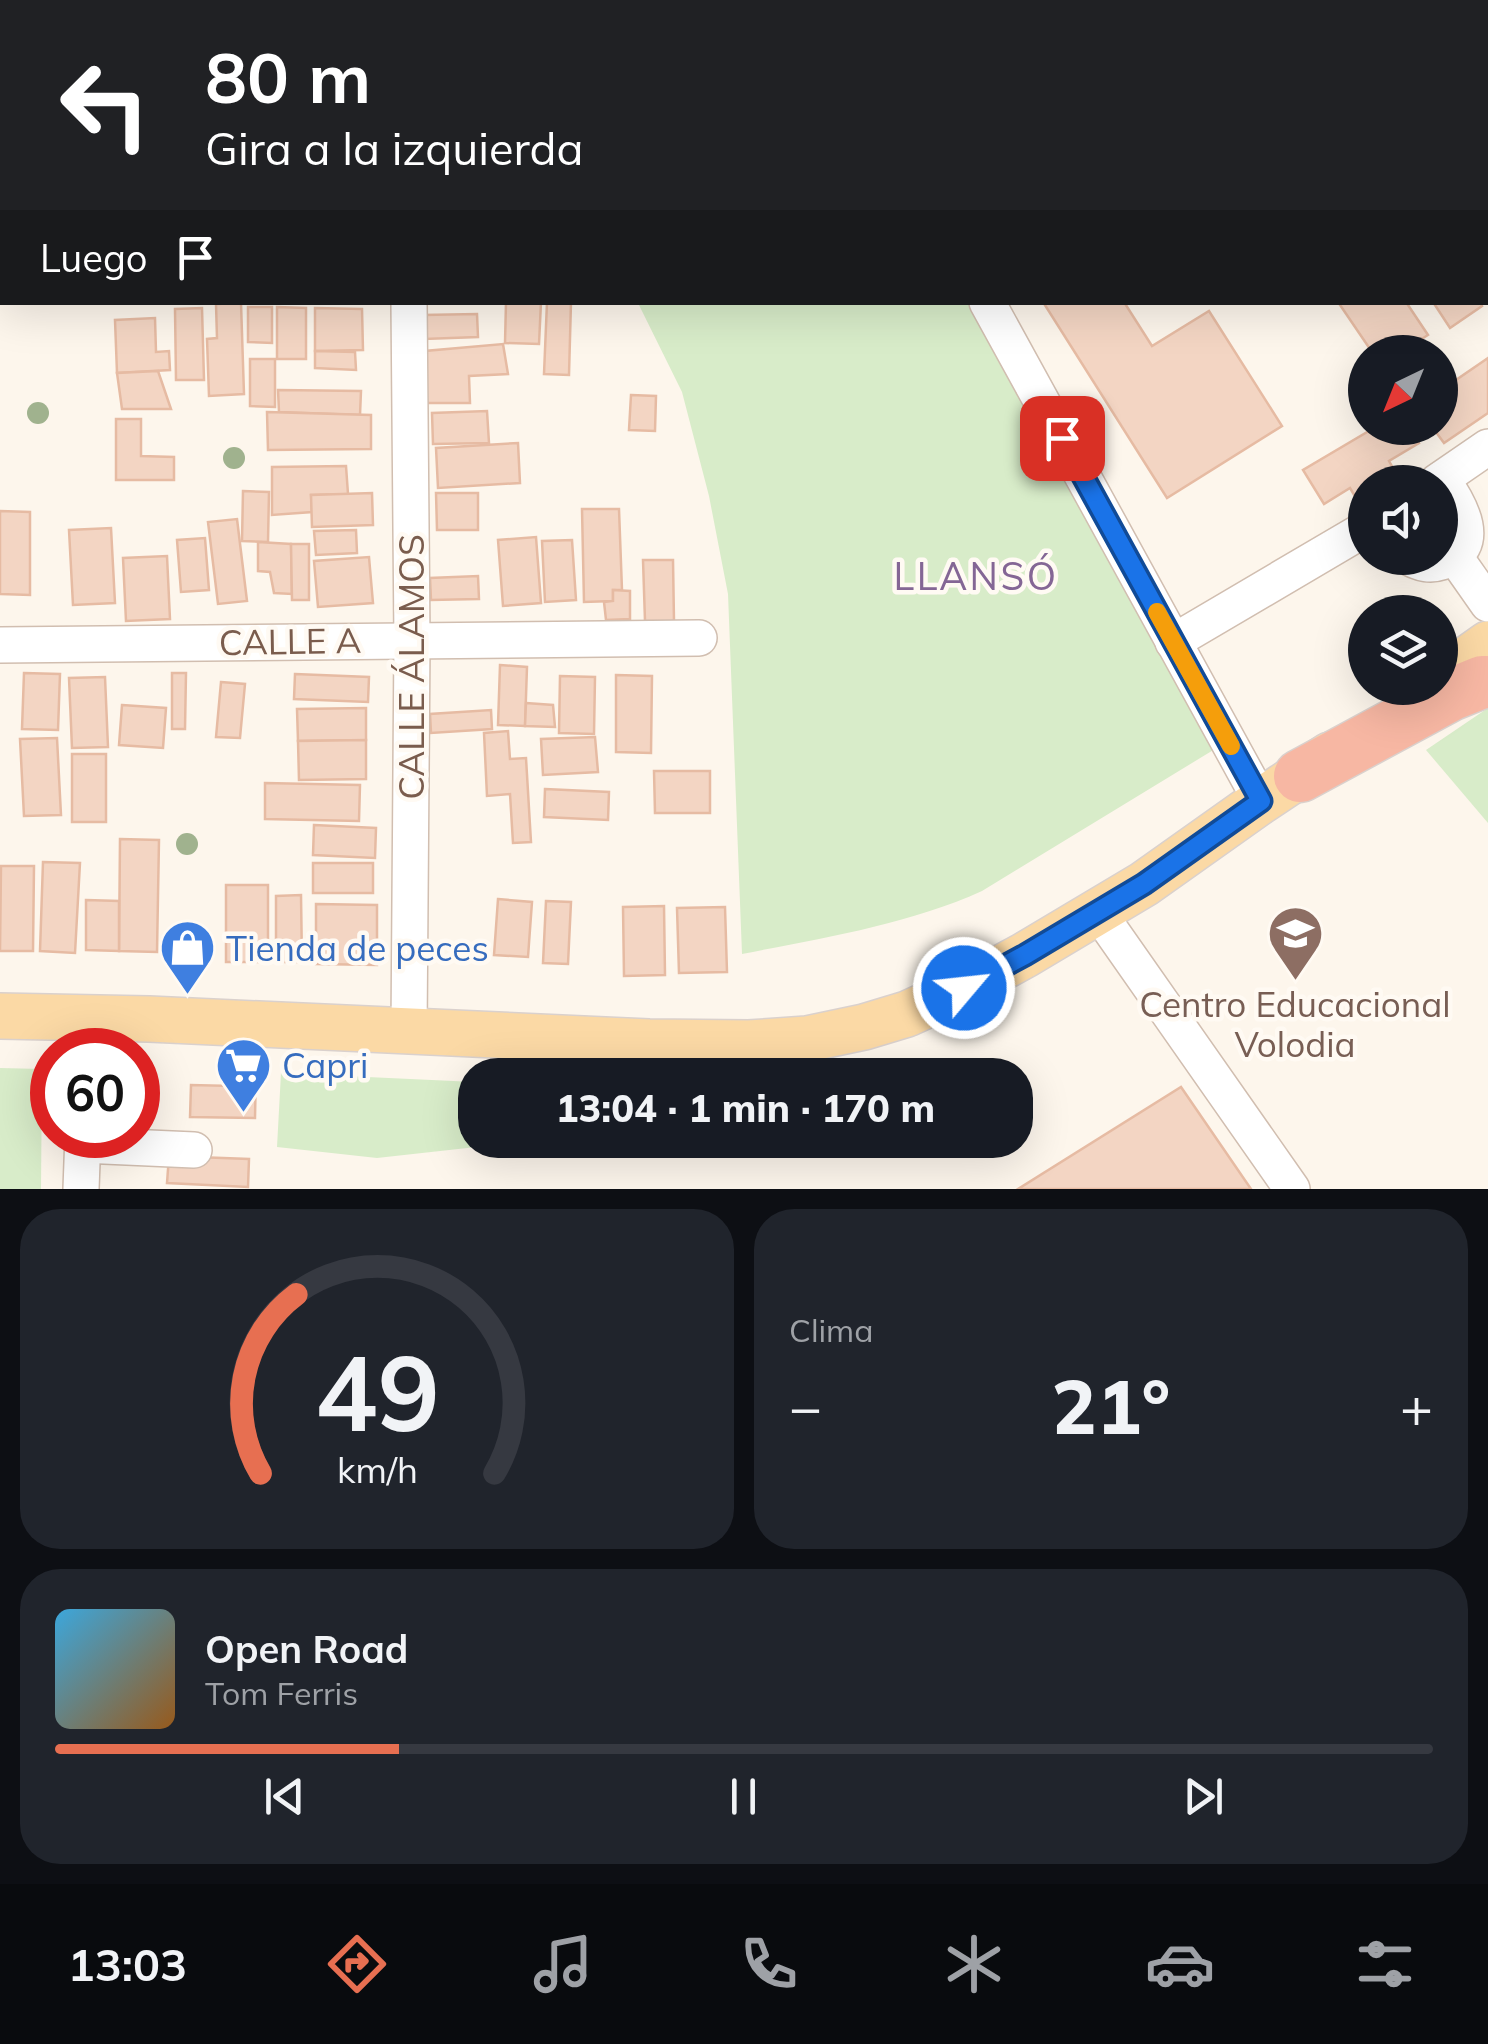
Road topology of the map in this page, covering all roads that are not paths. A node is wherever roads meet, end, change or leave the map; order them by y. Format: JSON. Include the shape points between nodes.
{"nodes":[{"id":1,"x":409,"y":305,"type":"edge"},
{"id":2,"x":989,"y":305,"type":"edge"},
{"id":3,"x":1488,"y":448,"type":"edge"},
{"id":4,"x":1458,"y":469,"type":"edge"},
{"id":5,"x":1458,"y":505,"type":"edge"},
{"id":6,"x":1348,"y":539,"type":"edge"},
{"id":7,"x":1458,"y":552,"type":"edge"},
{"id":8,"x":1458,"y":561,"type":"edge"},
{"id":9,"x":1488,"y":604,"type":"edge"},
{"id":10,"x":700,"y":638,"type":"dead end"},
{"id":11,"x":412,"y":640,"type":"junction"},
{"id":12,"x":1173,"y":642,"type":"junction"},
{"id":13,"x":1488,"y":644,"type":"edge"},
{"id":14,"x":0,"y":645,"type":"edge"},
{"id":15,"x":1458,"y":665,"type":"edge"},
{"id":16,"x":1488,"y":682,"type":"edge"},
{"id":17,"x":1401,"y":705,"type":"edge"},
{"id":18,"x":1280,"y":788,"type":"junction"},
{"id":19,"x":1098,"y":912,"type":"junction"},
{"id":20,"x":0,"y":1016,"type":"edge"},
{"id":21,"x":60,"y":1028,"type":"edge"},
{"id":22,"x":409,"y":1032,"type":"junction"},
{"id":23,"x":160,"y":1033,"type":"edge"},
{"id":24,"x":160,"y":1147,"type":"edge"},
{"id":25,"x":194,"y":1150,"type":"dead end"},
{"id":26,"x":82,"y":1158,"type":"edge"},
{"id":27,"x":80,"y":1189,"type":"edge"},
{"id":28,"x":1292,"y":1189,"type":"edge"}],
"edges":[{"from":1,"to":11,"type":"street","name":"CALLE ÁLAMOS"},
{"from":2,"to":12,"type":"street"},
{"from":3,"to":4,"type":"street"},
{"from":5,"to":7,"type":"street","via":[[1466,540]]},
{"from":6,"to":12,"type":"street"},
{"from":8,"to":9,"type":"street"},
{"from":10,"to":11,"type":"street","name":"CALLE A"},
{"from":11,"to":14,"type":"street","name":"CALLE A"},
{"from":11,"to":22,"type":"street","name":"CALLE ÁLAMOS"},
{"from":12,"to":18,"type":"street"},
{"from":13,"to":15,"type":"main road"},
{"from":16,"to":18,"type":"highway"},
{"from":17,"to":18,"type":"main road"},
{"from":18,"to":19,"type":"main road"},
{"from":19,"to":22,"type":"main road","via":[[907,1014],[807,1039],[649,1042]]},
{"from":19,"to":28,"type":"street"},
{"from":20,"to":21,"type":"main road"},
{"from":22,"to":23,"type":"main road"},
{"from":24,"to":25,"type":"street"},
{"from":26,"to":27,"type":"street"}]}
